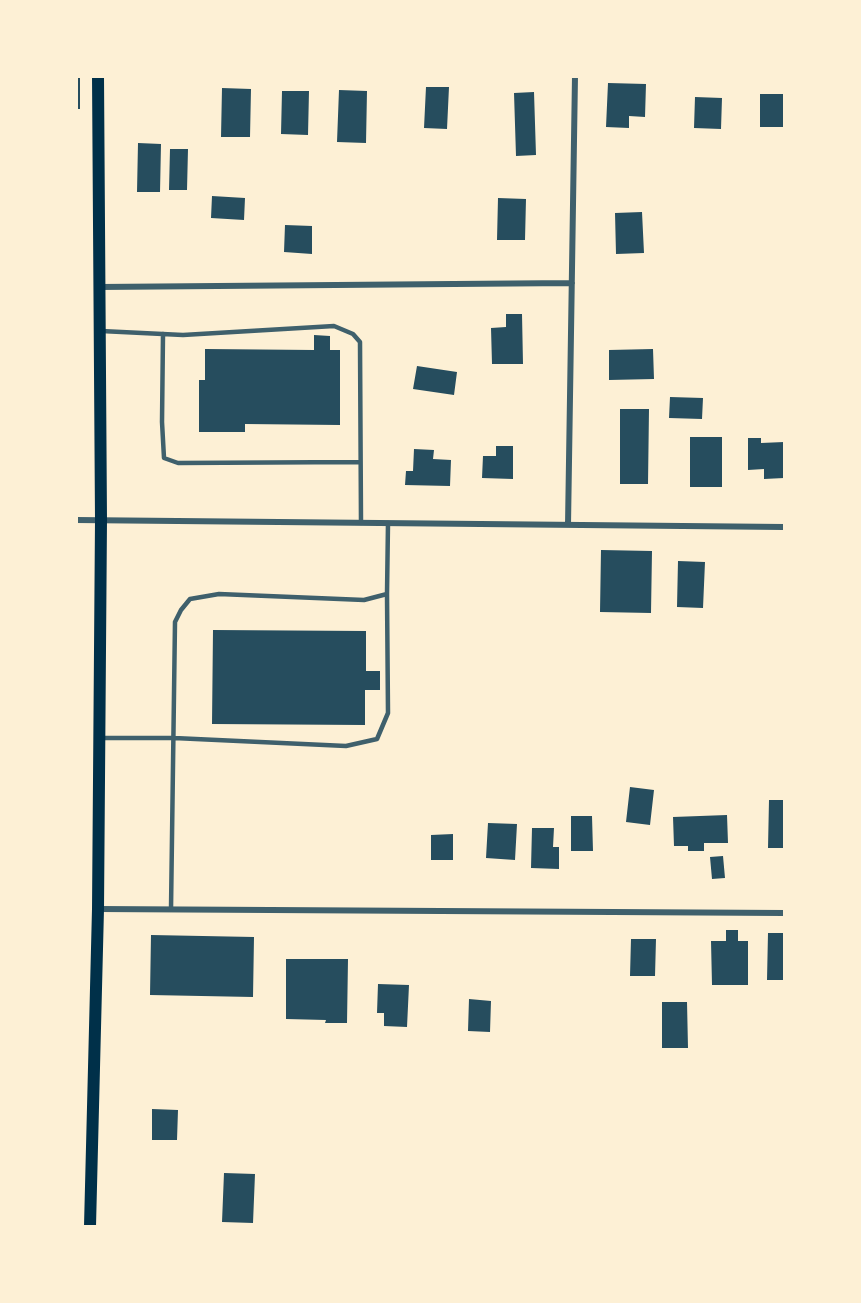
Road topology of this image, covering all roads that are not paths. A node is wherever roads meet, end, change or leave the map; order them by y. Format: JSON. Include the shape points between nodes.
{"nodes":[{"id":1,"x":98,"y":76,"type":"edge"},
{"id":2,"x":575,"y":76,"type":"edge"},
{"id":3,"x":572,"y":283,"type":"junction"},
{"id":4,"x":99,"y":287,"type":"junction"},
{"id":5,"x":99,"y":330,"type":"junction"},
{"id":6,"x":163,"y":334,"type":"junction"},
{"id":7,"x":360,"y":462,"type":"junction"},
{"id":8,"x":76,"y":519,"type":"edge"},
{"id":9,"x":101,"y":520,"type":"junction"},
{"id":10,"x":361,"y":523,"type":"junction"},
{"id":11,"x":388,"y":523,"type":"junction"},
{"id":12,"x":568,"y":525,"type":"junction"},
{"id":13,"x":784,"y":527,"type":"edge"},
{"id":14,"x":387,"y":594,"type":"junction"},
{"id":15,"x":99,"y":738,"type":"junction"},
{"id":16,"x":174,"y":738,"type":"junction"},
{"id":17,"x":98,"y":909,"type":"junction"},
{"id":18,"x":171,"y":909,"type":"junction"},
{"id":19,"x":784,"y":913,"type":"edge"},
{"id":20,"x":90,"y":1227,"type":"edge"}],
"edges":[{"from":1,"to":4,"type":"main road"},
{"from":2,"to":3,"type":"street"},
{"from":3,"to":4,"type":"street"},
{"from":3,"to":12,"type":"street"},
{"from":4,"to":5,"type":"main road"},
{"from":5,"to":6,"type":"lane"},
{"from":5,"to":9,"type":"main road"},
{"from":6,"to":7,"type":"lane","via":[[164,458],[178,464]]},
{"from":6,"to":7,"type":"lane","via":[[334,326],[353,334],[360,342]]},
{"from":7,"to":10,"type":"lane"},
{"from":8,"to":9,"type":"street"},
{"from":9,"to":10,"type":"street"},
{"from":9,"to":15,"type":"main road"},
{"from":10,"to":11,"type":"street"},
{"from":11,"to":12,"type":"street"},
{"from":11,"to":14,"type":"lane"},
{"from":12,"to":13,"type":"street"},
{"from":14,"to":16,"type":"lane","via":[[364,600],[219,594],[190,599],[175,622]]},
{"from":14,"to":16,"type":"lane","via":[[388,713],[377,739],[346,746]]},
{"from":15,"to":16,"type":"lane"},
{"from":15,"to":17,"type":"main road"},
{"from":16,"to":18,"type":"lane"},
{"from":17,"to":18,"type":"street"},
{"from":17,"to":20,"type":"main road"},
{"from":18,"to":19,"type":"street"}]}
